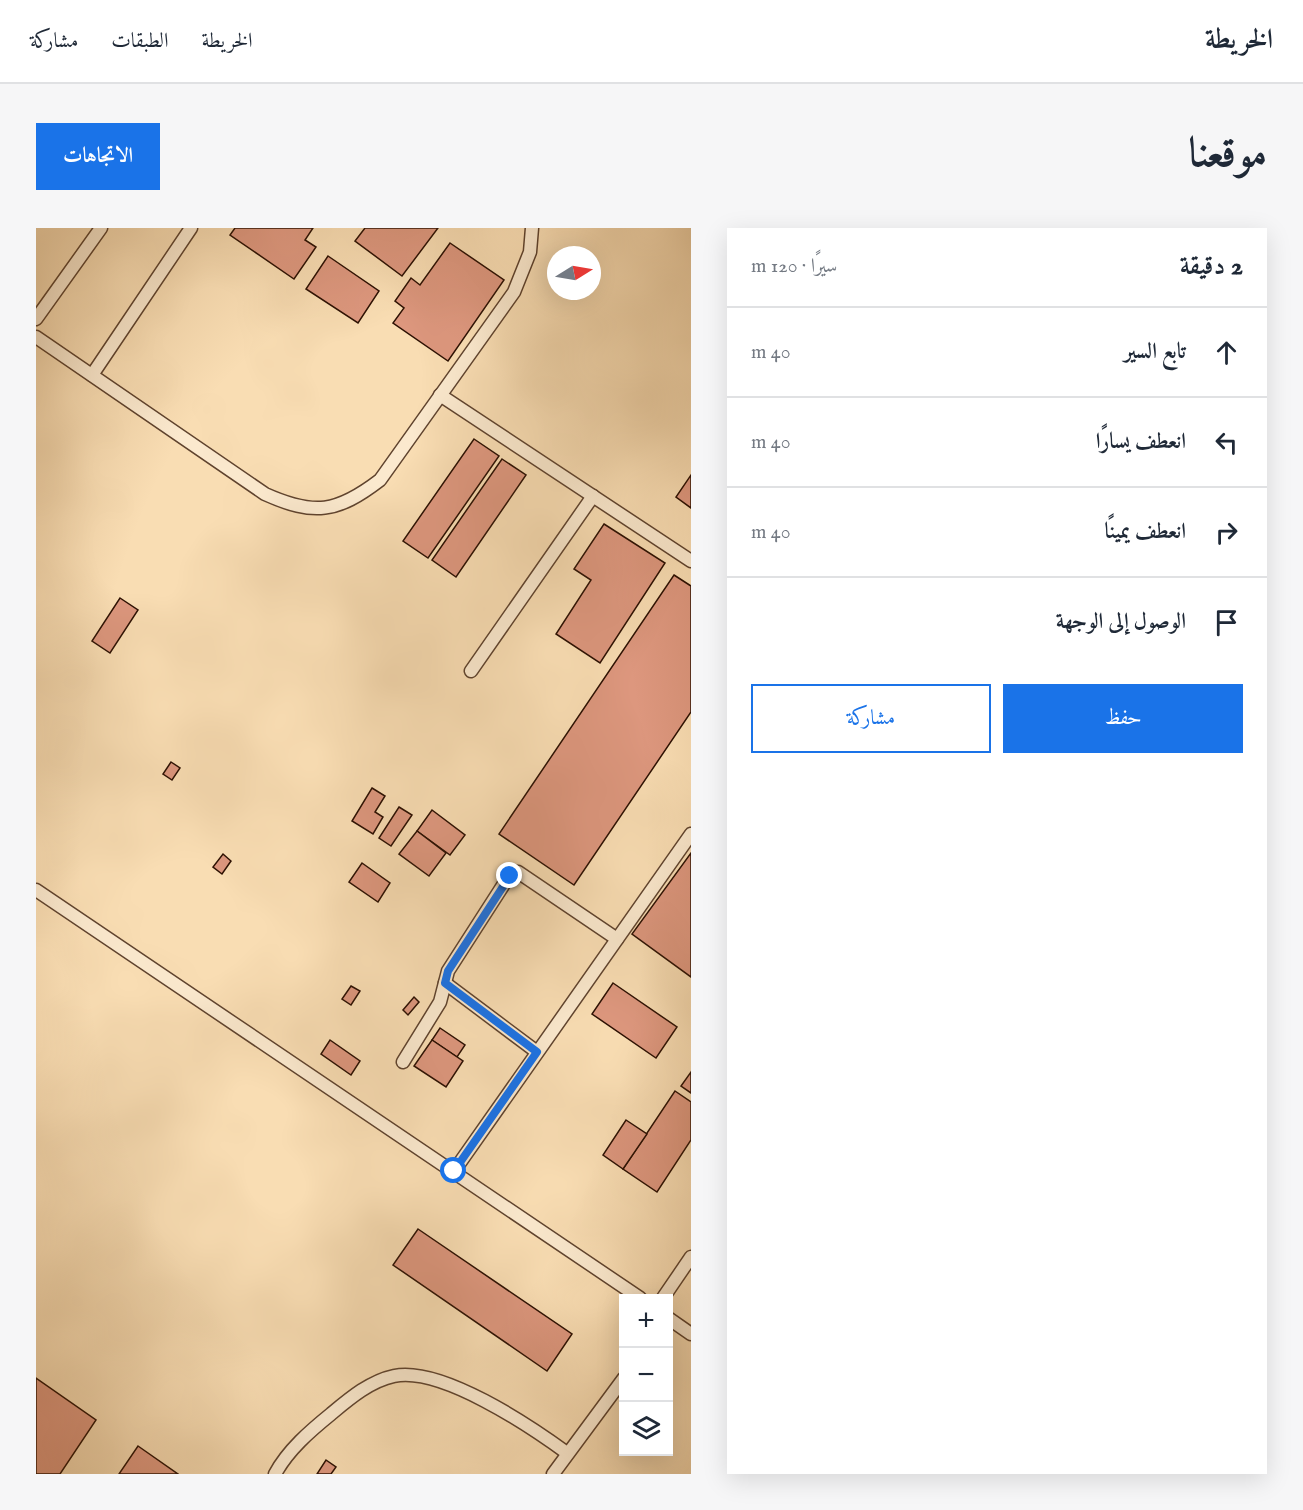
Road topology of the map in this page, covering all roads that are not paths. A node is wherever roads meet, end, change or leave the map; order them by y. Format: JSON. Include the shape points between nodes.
{"nodes":[{"id":1,"x":101,"y":228,"type":"edge"},
{"id":2,"x":191,"y":228,"type":"edge"},
{"id":3,"x":532,"y":228,"type":"edge"},
{"id":4,"x":36,"y":319,"type":"edge"},
{"id":5,"x":36,"y":336,"type":"edge"},
{"id":6,"x":92,"y":375,"type":"junction"},
{"id":7,"x":440,"y":395,"type":"junction"},
{"id":8,"x":593,"y":496,"type":"junction"},
{"id":9,"x":691,"y":561,"type":"edge"},
{"id":10,"x":471,"y":671,"type":"dead end"},
{"id":11,"x":691,"y":834,"type":"edge"},
{"id":12,"x":36,"y":890,"type":"edge"},
{"id":13,"x":617,"y":939,"type":"junction"},
{"id":14,"x":445,"y":983,"type":"junction"},
{"id":15,"x":537,"y":1052,"type":"junction"},
{"id":16,"x":403,"y":1062,"type":"dead end"},
{"id":17,"x":454,"y":1171,"type":"junction"},
{"id":18,"x":691,"y":1257,"type":"edge"},
{"id":19,"x":633,"y":1294,"type":"edge"},
{"id":20,"x":666,"y":1294,"type":"edge"},
{"id":21,"x":673,"y":1321,"type":"edge"},
{"id":22,"x":691,"y":1334,"type":"edge"},
{"id":23,"x":619,"y":1385,"type":"edge"},
{"id":24,"x":567,"y":1454,"type":"junction"},
{"id":25,"x":274,"y":1474,"type":"edge"},
{"id":26,"x":553,"y":1474,"type":"edge"}],
"edges":[{"from":1,"to":4,"type":"lane"},
{"from":2,"to":6,"type":"lane"},
{"from":3,"to":7,"type":"lane","via":[[530,252],[514,292]]},
{"from":5,"to":6,"type":"lane"},
{"from":6,"to":7,"type":"lane","via":[[265,494],[293,507],[325,508],[355,499],[380,480]]},
{"from":7,"to":8,"type":"lane"},
{"from":8,"to":9,"type":"lane"},
{"from":8,"to":10,"type":"lane"},
{"from":11,"to":13,"type":"lane"},
{"from":12,"to":17,"type":"lane"},
{"from":13,"to":14,"type":"lane","via":[[515,872],[448,971]]},
{"from":13,"to":15,"type":"lane"},
{"from":14,"to":15,"type":"lane"},
{"from":14,"to":16,"type":"lane","via":[[440,1002]]},
{"from":15,"to":17,"type":"lane"},
{"from":17,"to":19,"type":"lane"},
{"from":18,"to":20,"type":"lane"},
{"from":21,"to":22,"type":"lane"},
{"from":23,"to":24,"type":"lane"},
{"from":24,"to":25,"type":"lane","via":[[516,1418],[460,1390],[431,1379],[395,1376],[378,1381],[338,1408],[296,1447]]},
{"from":24,"to":26,"type":"lane"}]}
